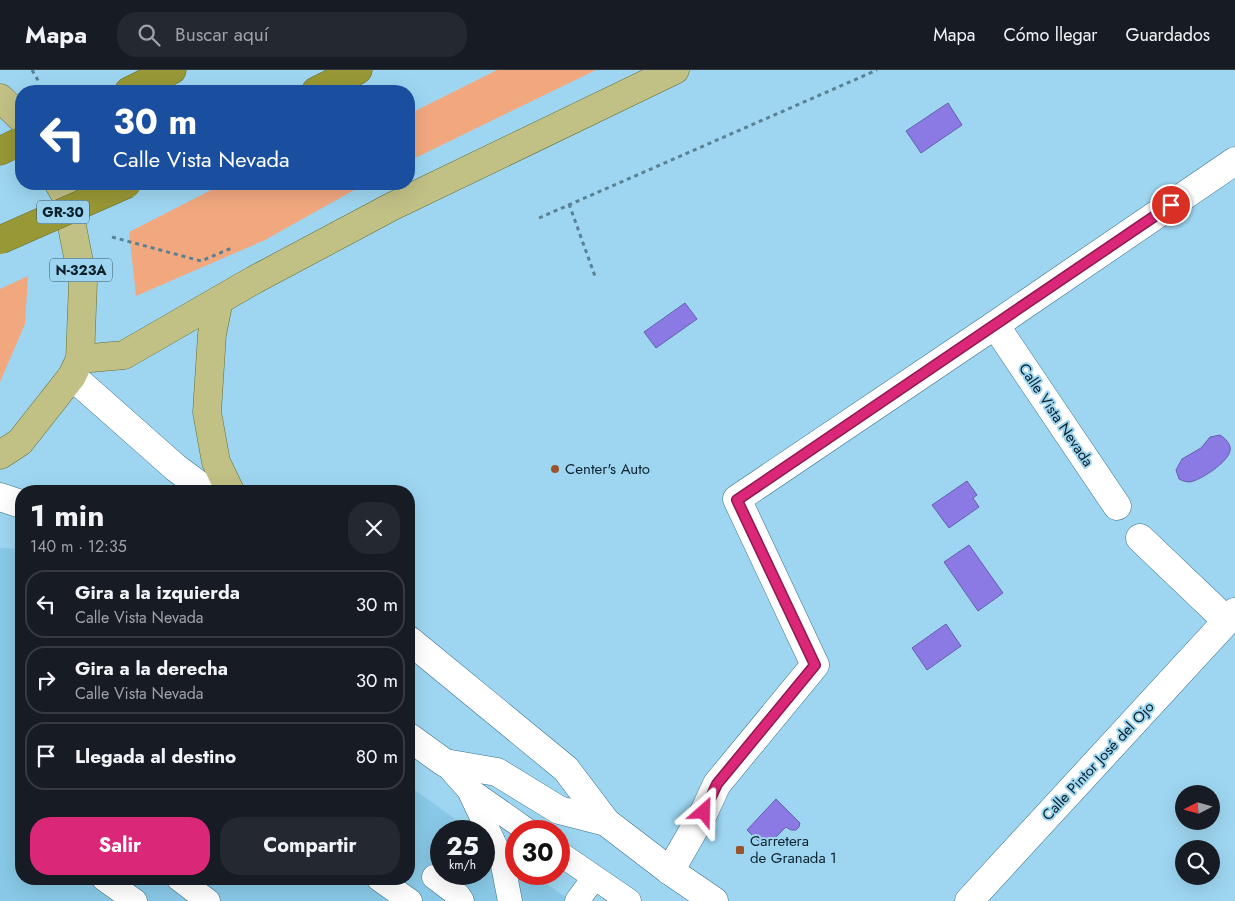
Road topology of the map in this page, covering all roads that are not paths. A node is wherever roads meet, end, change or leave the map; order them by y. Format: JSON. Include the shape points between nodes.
{"nodes":[{"id":1,"x":172,"y":70,"type":"edge"},
{"id":2,"x":358,"y":70,"type":"edge"},
{"id":3,"x":675,"y":70,"type":"edge"},
{"id":4,"x":141,"y":85,"type":"edge"},
{"id":5,"x":328,"y":85,"type":"edge"},
{"id":6,"x":0,"y":98,"type":"edge"},
{"id":7,"x":15,"y":112,"type":"edge"},
{"id":8,"x":15,"y":144,"type":"edge"},
{"id":9,"x":0,"y":151,"type":"edge"},
{"id":10,"x":1235,"y":161,"type":"edge"},
{"id":11,"x":62,"y":190,"type":"edge"},
{"id":12,"x":113,"y":190,"type":"edge"},
{"id":13,"x":0,"y":240,"type":"edge"},
{"id":14,"x":219,"y":300,"type":"junction"},
{"id":15,"x":995,"y":325,"type":"junction"},
{"id":16,"x":76,"y":368,"type":"junction"},
{"id":17,"x":0,"y":455,"type":"edge"},
{"id":18,"x":199,"y":485,"type":"edge"},
{"id":19,"x":227,"y":485,"type":"edge"},
{"id":20,"x":0,"y":497,"type":"edge"},
{"id":21,"x":15,"y":502,"type":"edge"},
{"id":22,"x":1117,"y":506,"type":"dead end"},
{"id":23,"x":1140,"y":538,"type":"dead end"},
{"id":24,"x":1231,"y":617,"type":"edge"},
{"id":25,"x":415,"y":645,"type":"edge"},
{"id":26,"x":415,"y":742,"type":"edge"},
{"id":27,"x":445,"y":764,"type":"junction"},
{"id":28,"x":469,"y":790,"type":"junction"},
{"id":29,"x":512,"y":820,"type":"edge"},
{"id":30,"x":606,"y":822,"type":"junction"},
{"id":31,"x":570,"y":861,"type":"edge"},
{"id":32,"x":670,"y":871,"type":"junction"},
{"id":33,"x":594,"y":878,"type":"junction"},
{"id":34,"x":112,"y":885,"type":"edge"},
{"id":35,"x":187,"y":885,"type":"edge"},
{"id":36,"x":387,"y":885,"type":"edge"},
{"id":37,"x":445,"y":885,"type":"edge"},
{"id":38,"x":135,"y":901,"type":"edge"},
{"id":39,"x":208,"y":901,"type":"edge"},
{"id":40,"x":410,"y":901,"type":"edge"},
{"id":41,"x":462,"y":901,"type":"edge"},
{"id":42,"x":510,"y":901,"type":"edge"},
{"id":43,"x":577,"y":901,"type":"edge"},
{"id":44,"x":629,"y":901,"type":"edge"},
{"id":45,"x":714,"y":901,"type":"edge"},
{"id":46,"x":969,"y":901,"type":"edge"}],
"edges":[{"from":1,"to":4,"type":"highway"},
{"from":2,"to":5,"type":"highway"},
{"from":3,"to":14,"type":"main road","via":[[391,207]]},
{"from":6,"to":7,"type":"main road"},
{"from":8,"to":9,"type":"highway"},
{"from":10,"to":15,"type":"street"},
{"from":11,"to":16,"type":"main road","number":"N-323A","via":[[83,282]]},
{"from":12,"to":13,"type":"highway","number":"GR-30","bridge":true},
{"from":14,"to":16,"type":"main road","via":[[124,356]]},
{"from":14,"to":19,"type":"main road","via":[[212,334],[207,412],[216,462]]},
{"from":15,"to":22,"type":"street","name":"Calle Vista Nevada"},
{"from":15,"to":32,"type":"street","via":[[737,500],[815,665],[717,784]]},
{"from":16,"to":17,"type":"main road","via":[[20,442]]},
{"from":16,"to":18,"type":"street","via":[[176,468]]},
{"from":20,"to":21,"type":"street"},
{"from":23,"to":24,"type":"street","name":"Calle Pintor José del Ojo"},
{"from":24,"to":46,"type":"street","name":"Calle Pintor José del Ojo"},
{"from":25,"to":30,"type":"street","via":[[566,768]]},
{"from":26,"to":27,"type":"street"},
{"from":27,"to":28,"type":"lane"},
{"from":27,"to":30,"type":"street","via":[[497,772],[560,810]]},
{"from":28,"to":29,"type":"lane"},
{"from":28,"to":42,"type":"lane","via":[[502,860]]},
{"from":30,"to":32,"type":"street"},
{"from":31,"to":33,"type":"lane"},
{"from":32,"to":45,"type":"street"},
{"from":33,"to":43,"type":"lane"},
{"from":33,"to":44,"type":"lane"},
{"from":34,"to":38,"type":"lane"},
{"from":35,"to":39,"type":"lane"},
{"from":36,"to":40,"type":"lane"},
{"from":37,"to":41,"type":"lane"}]}
